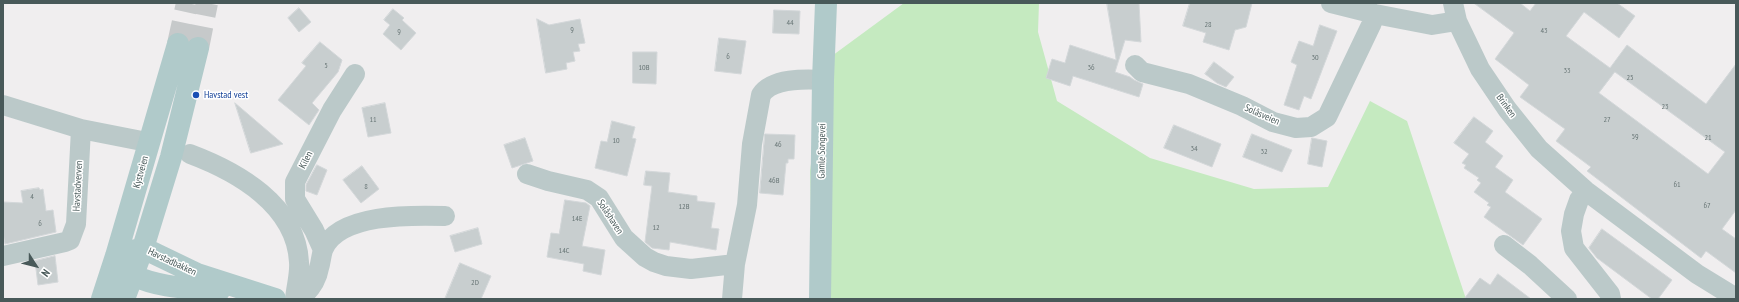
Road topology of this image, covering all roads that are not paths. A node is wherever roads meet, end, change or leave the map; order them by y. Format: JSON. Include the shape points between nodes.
{"nodes":[{"id":1,"x":826,"y":3,"type":"edge"},
{"id":2,"x":1331,"y":3,"type":"edge"},
{"id":3,"x":1455,"y":12,"type":"edge"},
{"id":4,"x":1375,"y":14,"type":"junction"},
{"id":5,"x":1135,"y":65,"type":"dead end"},
{"id":6,"x":355,"y":74,"type":"dead end"},
{"id":7,"x":823,"y":80,"type":"junction"},
{"id":8,"x":3,"y":105,"type":"edge"},
{"id":9,"x":81,"y":129,"type":"junction"},
{"id":10,"x":142,"y":141,"type":"dead end"},
{"id":11,"x":190,"y":154,"type":"dead end"},
{"id":12,"x":527,"y":174,"type":"dead end"},
{"id":13,"x":1586,"y":191,"type":"junction"},
{"id":14,"x":444,"y":216,"type":"dead end"},
{"id":15,"x":1504,"y":245,"type":"dead end"},
{"id":16,"x":143,"y":248,"type":"junction"},
{"id":17,"x":323,"y":250,"type":"junction"},
{"id":18,"x":3,"y":256,"type":"edge"},
{"id":19,"x":116,"y":256,"type":"junction"},
{"id":20,"x":735,"y":264,"type":"junction"},
{"id":21,"x":133,"y":275,"type":"junction"},
{"id":22,"x":269,"y":297,"type":"edge"},
{"id":23,"x":1736,"y":298,"type":"edge"},
{"id":24,"x":102,"y":299,"type":"edge"},
{"id":25,"x":124,"y":299,"type":"edge"},
{"id":26,"x":295,"y":299,"type":"edge"},
{"id":27,"x":300,"y":299,"type":"edge"},
{"id":28,"x":732,"y":299,"type":"edge"},
{"id":29,"x":820,"y":299,"type":"edge"},
{"id":30,"x":1567,"y":299,"type":"edge"},
{"id":31,"x":1611,"y":299,"type":"edge"}],
"edges":[{"from":1,"to":7,"type":"main road","name":"Gamle Songevei"},
{"from":2,"to":4,"type":"street"},
{"from":3,"to":4,"type":"street","via":[[1432,24]]},
{"from":3,"to":13,"type":"street","name":"Brinken","via":[[1480,69],[1507,108],[1539,149]]},
{"from":4,"to":5,"type":"street","name":"Solåsveien","via":[[1326,117],[1311,127],[1296,128],[1273,122],[1188,84],[1142,72]]},
{"from":6,"to":17,"type":"street","name":"Kilen","via":[[332,110],[295,182],[295,199]]},
{"from":7,"to":20,"type":"street","via":[[779,83],[764,90],[761,95],[752,144],[747,205]]},
{"from":7,"to":29,"type":"main road","name":"Gamle Songevei"},
{"from":8,"to":9,"type":"street","name":"Kystveien"},
{"from":9,"to":10,"type":"street","name":"Kystveien"},
{"from":9,"to":18,"type":"street","name":"Havstadverven","via":[[76,224],[70,240]]},
{"from":11,"to":26,"type":"street","via":[[237,175],[260,192],[290,226],[299,263]]},
{"from":12,"to":20,"type":"street","name":"Solåshaven","via":[[587,190],[599,198],[624,238],[654,262],[692,269]]},
{"from":13,"to":23,"type":"street","name":"Brinken","via":[[1697,274]]},
{"from":13,"to":31,"type":"street","via":[[1579,200],[1574,214],[1571,231],[1574,248],[1610,294]]},
{"from":14,"to":17,"type":"street","via":[[404,215],[366,221],[333,234]]},
{"from":15,"to":30,"type":"street"},
{"from":16,"to":19,"type":"main road","name":"Havstadbakken"},
{"from":16,"to":19,"type":"main road","name":"Kystveien","via":[[171,157],[188,46]]},
{"from":16,"to":21,"type":"main road","name":"Kystveien"},
{"from":16,"to":22,"type":"main road","name":"Havstadbakken","via":[[197,274]]},
{"from":17,"to":27,"type":"street","via":[[316,277],[310,289]]},
{"from":19,"to":21,"type":"main road"},
{"from":19,"to":24,"type":"main road","name":"Kystveien"},
{"from":20,"to":28,"type":"street"},
{"from":21,"to":22,"type":"main road","name":"Havstadbakken","via":[[162,284]]},
{"from":21,"to":25,"type":"main road","name":"Kystveien"}]}
